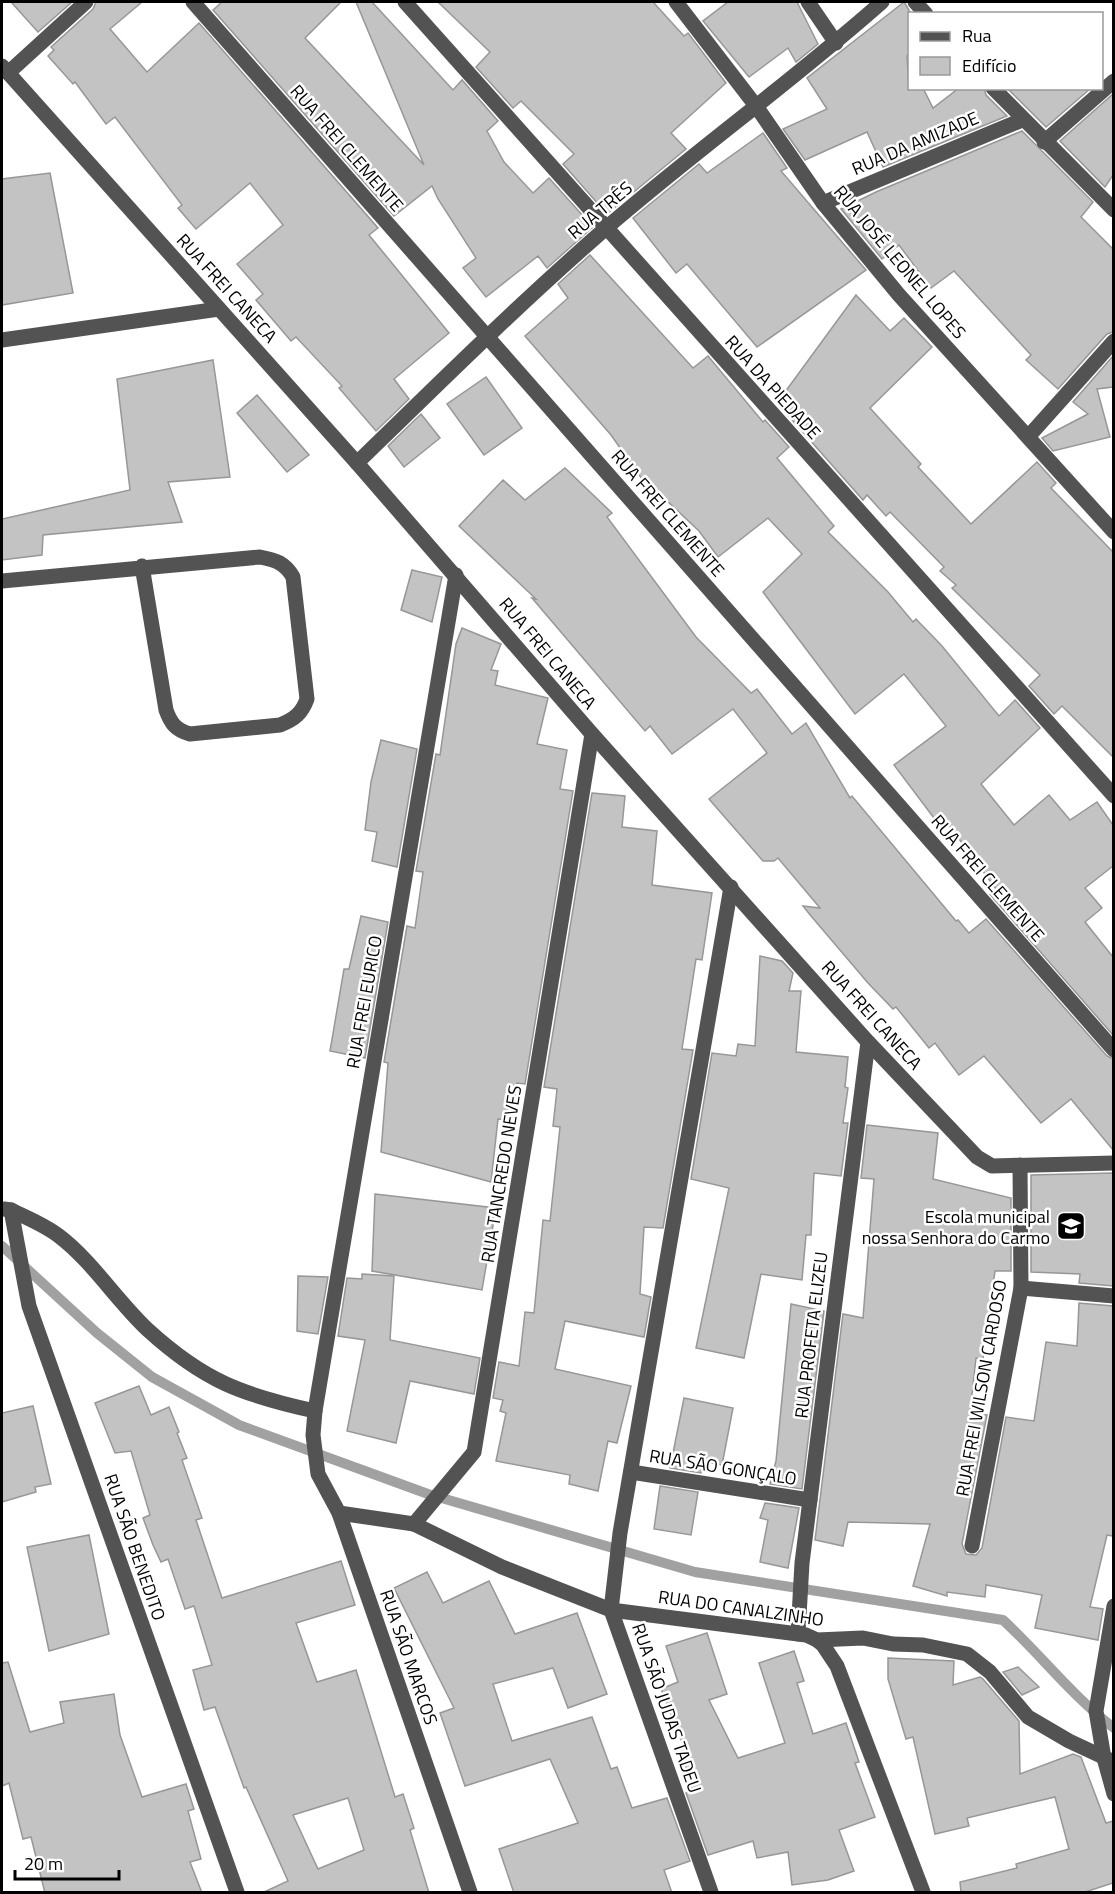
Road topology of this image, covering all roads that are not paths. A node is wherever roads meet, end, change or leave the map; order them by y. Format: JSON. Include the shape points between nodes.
{"nodes":[{"id":1,"x":86,"y":2,"type":"edge"},
{"id":2,"x":192,"y":2,"type":"edge"},
{"id":3,"x":405,"y":2,"type":"edge"},
{"id":4,"x":676,"y":2,"type":"edge"},
{"id":5,"x":808,"y":2,"type":"edge"},
{"id":6,"x":882,"y":2,"type":"edge"},
{"id":7,"x":836,"y":43,"type":"junction"},
{"id":8,"x":5,"y":70,"type":"edge"},
{"id":9,"x":995,"y":90,"type":"edge"},
{"id":10,"x":1103,"y":90,"type":"edge"},
{"id":11,"x":756,"y":106,"type":"junction"},
{"id":12,"x":1022,"y":120,"type":"junction"},
{"id":13,"x":1044,"y":142,"type":"junction"},
{"id":14,"x":823,"y":203,"type":"junction"},
{"id":15,"x":1113,"y":210,"type":"edge"},
{"id":16,"x":606,"y":229,"type":"junction"},
{"id":17,"x":219,"y":309,"type":"junction"},
{"id":18,"x":487,"y":336,"type":"junction"},
{"id":19,"x":2,"y":340,"type":"edge"},
{"id":20,"x":1113,"y":341,"type":"edge"},
{"id":21,"x":1028,"y":437,"type":"junction"},
{"id":22,"x":357,"y":463,"type":"junction"},
{"id":23,"x":1113,"y":532,"type":"edge"},
{"id":24,"x":142,"y":566,"type":"junction"},
{"id":25,"x":456,"y":575,"type":"junction"},
{"id":26,"x":2,"y":581,"type":"edge"},
{"id":27,"x":592,"y":734,"type":"junction"},
{"id":28,"x":1113,"y":796,"type":"edge"},
{"id":29,"x":731,"y":887,"type":"junction"},
{"id":30,"x":868,"y":1042,"type":"junction"},
{"id":31,"x":1113,"y":1050,"type":"edge"},
{"id":32,"x":1113,"y":1163,"type":"edge"},
{"id":33,"x":1020,"y":1165,"type":"junction"},
{"id":34,"x":6,"y":1209,"type":"edge"},
{"id":35,"x":1021,"y":1288,"type":"junction"},
{"id":36,"x":1113,"y":1296,"type":"edge"},
{"id":37,"x":315,"y":1411,"type":"junction"},
{"id":38,"x":313,"y":1435,"type":"joint"},
{"id":39,"x":631,"y":1473,"type":"junction"},
{"id":40,"x":810,"y":1500,"type":"junction"},
{"id":41,"x":339,"y":1513,"type":"junction"},
{"id":42,"x":418,"y":1519,"type":"junction"},
{"id":43,"x":972,"y":1546,"type":"dead end"},
{"id":44,"x":1113,"y":1606,"type":"edge"},
{"id":45,"x":611,"y":1610,"type":"junction"},
{"id":46,"x":798,"y":1634,"type":"junction"},
{"id":47,"x":817,"y":1640,"type":"junction"},
{"id":48,"x":1106,"y":1754,"type":"edge"},
{"id":49,"x":1113,"y":1794,"type":"edge"},
{"id":50,"x":237,"y":1893,"type":"edge"},
{"id":51,"x":470,"y":1893,"type":"edge"},
{"id":52,"x":711,"y":1893,"type":"edge"},
{"id":53,"x":923,"y":1893,"type":"edge"}],
"edges":[{"from":1,"to":8,"type":"street"},
{"from":2,"to":18,"type":"street","name":"RUA FREI CLEMENTE"},
{"from":3,"to":16,"type":"street","name":"RUA DA PIEDADE"},
{"from":4,"to":11,"type":"street","name":"RUA JOSÉ LEONEL LOPES"},
{"from":5,"to":7,"type":"street"},
{"from":6,"to":7,"type":"street","name":"RUA TRÊS"},
{"from":7,"to":11,"type":"street","name":"RUA TRÊS"},
{"from":8,"to":17,"type":"street","name":"RUA FREI CANECA"},
{"from":9,"to":12,"type":"street"},
{"from":10,"to":13,"type":"street"},
{"from":11,"to":14,"type":"street","name":"RUA JOSÉ LEONEL LOPES"},
{"from":11,"to":16,"type":"street","name":"RUA TRÊS"},
{"from":12,"to":13,"type":"street"},
{"from":12,"to":14,"type":"street","name":"RUA DA AMIZADE"},
{"from":13,"to":15,"type":"street"},
{"from":14,"to":21,"type":"street","name":"RUA JOSÉ LEONEL LOPES"},
{"from":16,"to":18,"type":"street","name":"RUA TRÊS"},
{"from":16,"to":28,"type":"street","name":"RUA DA PIEDADE"},
{"from":17,"to":19,"type":"street"},
{"from":17,"to":22,"type":"street","name":"RUA FREI CANECA"},
{"from":18,"to":22,"type":"street","name":"RUA TRÊS"},
{"from":18,"to":31,"type":"street","name":"RUA FREI CLEMENTE"},
{"from":20,"to":21,"type":"street"},
{"from":21,"to":23,"type":"street","name":"RUA JOSÉ LEONEL LOPES"},
{"from":22,"to":25,"type":"street","name":"RUA FREI CANECA"},
{"from":24,"to":24,"type":"street","via":[[166,710],[178,731],[190,734],[280,724],[303,710],[308,699],[293,577],[287,567],[260,557]]},
{"from":24,"to":26,"type":"street"},
{"from":25,"to":27,"type":"street","name":"RUA FREI CANECA"},
{"from":25,"to":37,"type":"street","name":"RUA FREI EURICO"},
{"from":27,"to":29,"type":"street","name":"RUA FREI CANECA"},
{"from":27,"to":42,"type":"street","name":"RUA TANCREDO NEVES","via":[[478,1438],[474,1452]]},
{"from":29,"to":30,"type":"street","name":"RUA FREI CANECA"},
{"from":29,"to":39,"type":"street","name":"RUA SÃO JUDAS TADEU"},
{"from":30,"to":33,"type":"street","name":"RUA FREI CANECA","via":[[984,1163]]},
{"from":30,"to":40,"type":"street","name":"RUA PROFETA ELIZEU"},
{"from":32,"to":33,"type":"street","name":"RUA FREI CANECA"},
{"from":33,"to":35,"type":"street","name":"RUA FREI WILSON CARDOSO"},
{"from":34,"to":37,"type":"street","via":[[59,1236],[147,1329],[211,1378],[241,1393]]},
{"from":34,"to":50,"type":"street","name":"RUA SÃO BENEDITO","via":[[29,1306]]},
{"from":35,"to":36,"type":"street"},
{"from":35,"to":43,"type":"street","name":"RUA FREI WILSON CARDOSO"},
{"from":37,"to":38,"type":"street","name":"RUA FREI EURICO"},
{"from":38,"to":41,"type":"street","name":"RUA SÃO MARCOS","via":[[318,1474]]},
{"from":39,"to":40,"type":"street","name":"RUA SÃO GONÇALO"},
{"from":39,"to":45,"type":"street","name":"RUA SÃO JUDAS TADEU"},
{"from":40,"to":46,"type":"street","name":"RUA PROFETA ELIZEU"},
{"from":41,"to":42,"type":"street"},
{"from":41,"to":51,"type":"street","name":"RUA SÃO MARCOS"},
{"from":42,"to":45,"type":"street","name":"RUA DO CANALZINHO","via":[[502,1567]]},
{"from":44,"to":48,"type":"street","via":[[1096,1711]]},
{"from":45,"to":46,"type":"street","name":"RUA DO CANALZINHO"},
{"from":45,"to":52,"type":"street","name":"RUA SÃO JUDAS TADEU"},
{"from":46,"to":47,"type":"street","name":"RUA DO CANALZINHO"},
{"from":47,"to":48,"type":"street","name":"RUA DO CANALZINHO","via":[[863,1638],[967,1654],[990,1672],[1028,1717]]},
{"from":47,"to":53,"type":"street","via":[[837,1666]]},
{"from":48,"to":49,"type":"street"}]}
